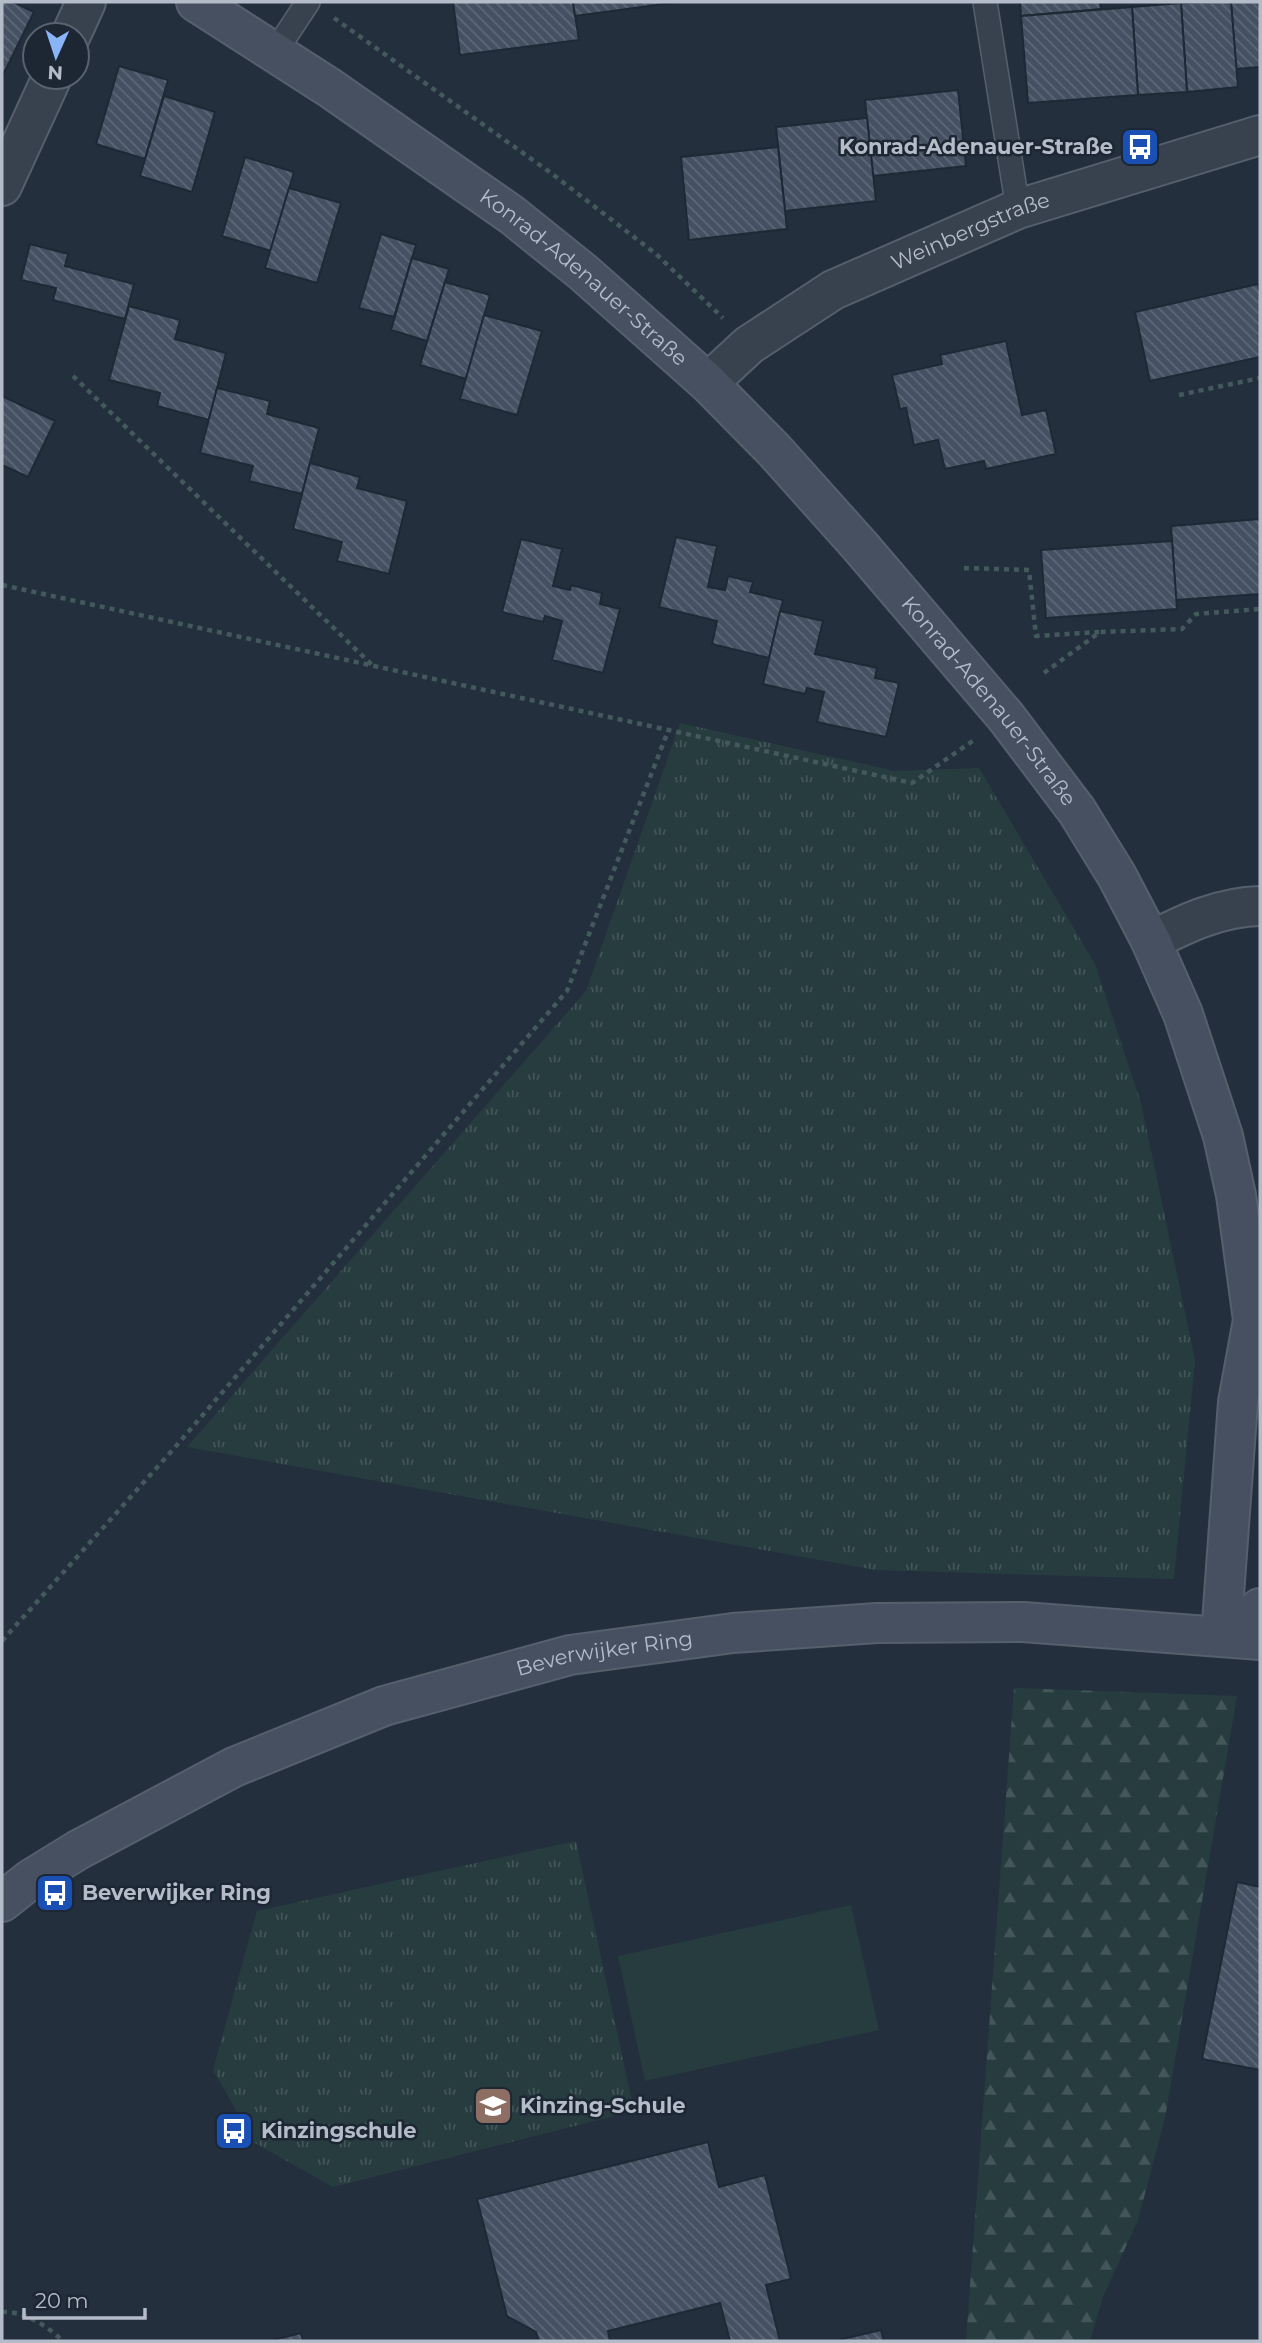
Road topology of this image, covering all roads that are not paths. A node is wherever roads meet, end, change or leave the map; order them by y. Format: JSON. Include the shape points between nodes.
{"nodes":[{"id":1,"x":86,"y":2,"type":"edge"},
{"id":2,"x":196,"y":2,"type":"edge"},
{"id":3,"x":308,"y":2,"type":"edge"},
{"id":4,"x":985,"y":2,"type":"edge"},
{"id":5,"x":77,"y":21,"type":"edge"},
{"id":6,"x":275,"y":52,"type":"junction"},
{"id":7,"x":46,"y":91,"type":"edge"},
{"id":8,"x":1260,"y":135,"type":"edge"},
{"id":9,"x":2,"y":186,"type":"edge"},
{"id":10,"x":1018,"y":209,"type":"junction"},
{"id":11,"x":708,"y":383,"type":"junction"},
{"id":12,"x":1260,"y":906,"type":"edge"},
{"id":13,"x":1152,"y":941,"type":"junction"},
{"id":14,"x":1256,"y":1331,"type":"edge"},
{"id":15,"x":1260,"y":1608,"type":"edge"},
{"id":16,"x":1221,"y":1636,"type":"junction"},
{"id":17,"x":1260,"y":1640,"type":"edge"},
{"id":18,"x":2,"y":1902,"type":"edge"}],
"edges":[{"from":1,"to":5,"type":"street"},
{"from":2,"to":6,"type":"street","name":"Konrad-Adenauer-Straße"},
{"from":3,"to":6,"type":"lane"},
{"from":4,"to":10,"type":"lane"},
{"from":6,"to":11,"type":"street","name":"Konrad-Adenauer-Straße","via":[[512,215]]},
{"from":7,"to":9,"type":"street"},
{"from":8,"to":10,"type":"street","name":"Weinbergstraße"},
{"from":10,"to":11,"type":"street","name":"Weinbergstraße","via":[[833,290],[749,345]]},
{"from":11,"to":13,"type":"street","name":"Konrad-Adenauer-Straße","via":[[860,546],[1006,717],[1077,811]]},
{"from":12,"to":13,"type":"street","via":[[1209,914]]},
{"from":13,"to":14,"type":"street","name":"Konrad-Adenauer-Straße","via":[[1183,1014],[1223,1136]]},
{"from":14,"to":16,"type":"street","name":"Konrad-Adenauer-Straße","via":[[1238,1402]]},
{"from":15,"to":16,"type":"street"},
{"from":16,"to":17,"type":"street","name":"Beverwijker Ring"},
{"from":16,"to":18,"type":"street","name":"Beverwijker Ring","via":[[1023,1622],[877,1623],[733,1633],[570,1656],[384,1706],[234,1767],[78,1850]]}]}
